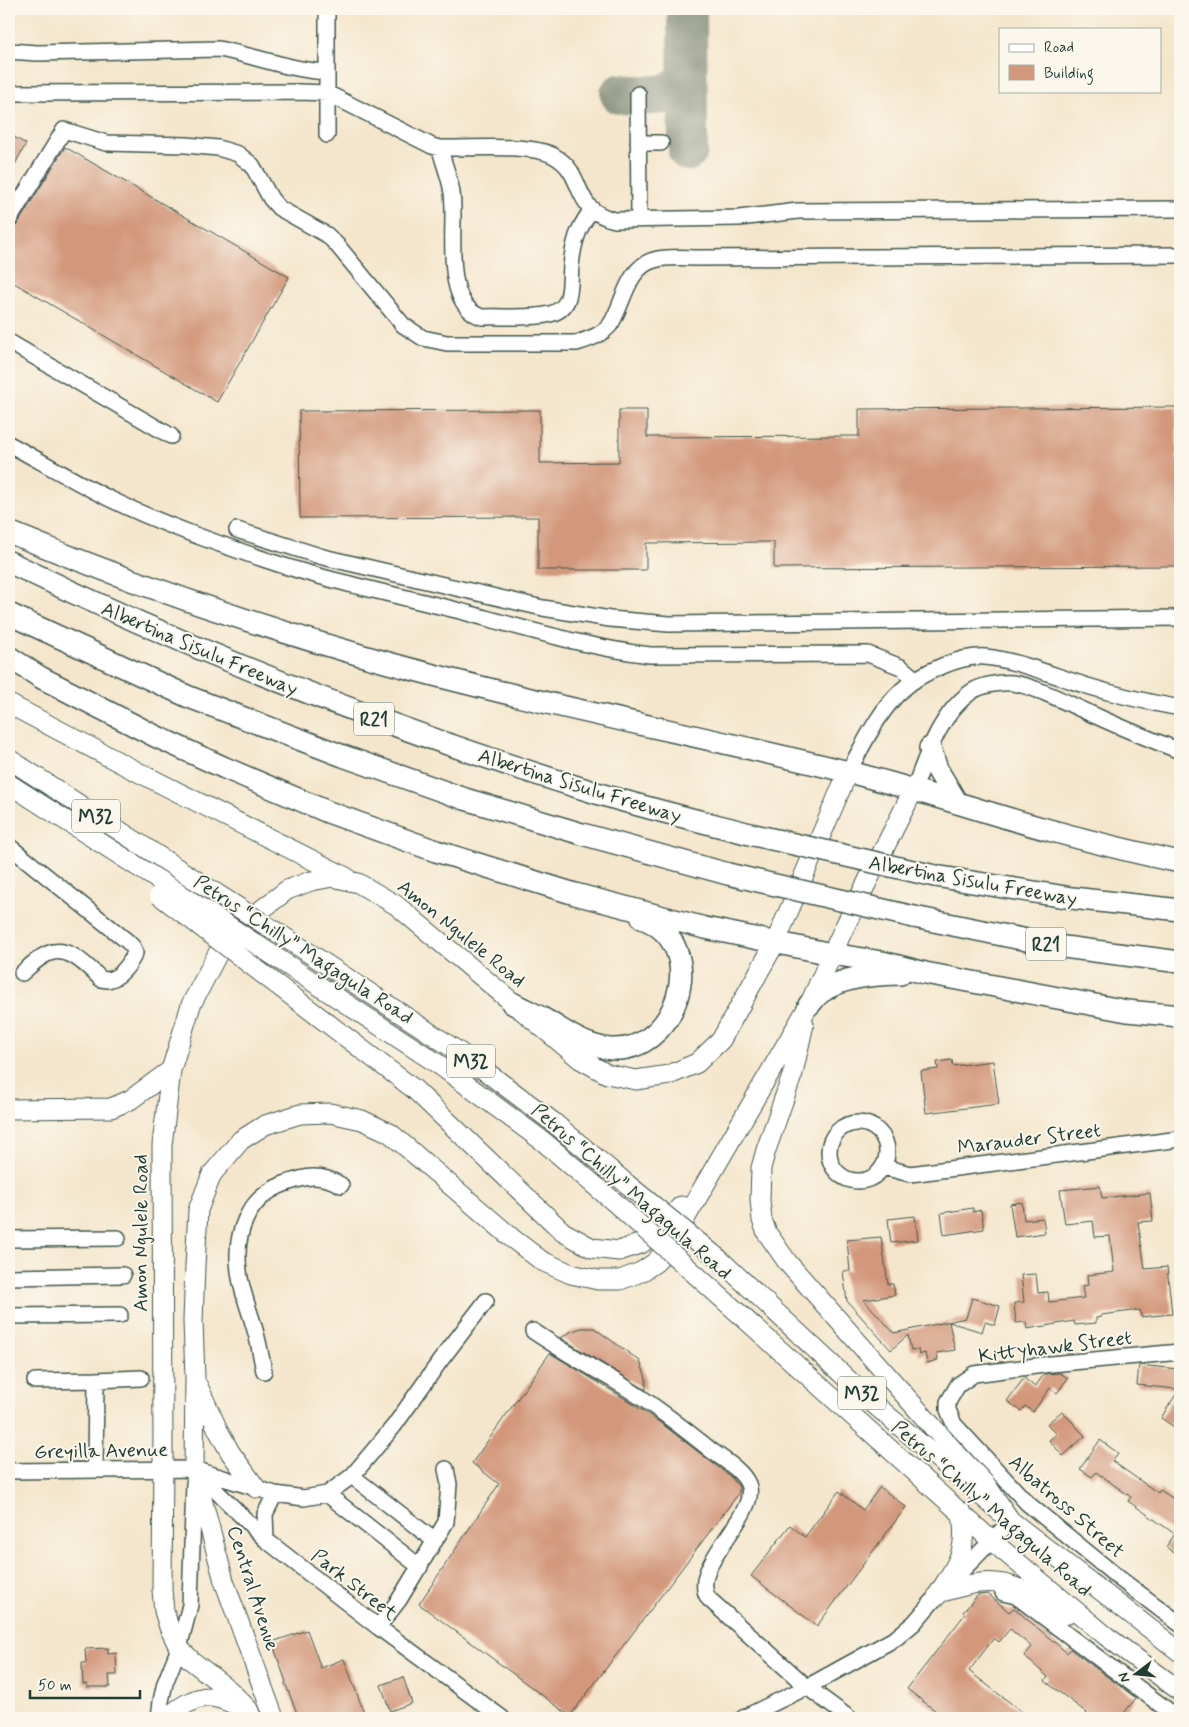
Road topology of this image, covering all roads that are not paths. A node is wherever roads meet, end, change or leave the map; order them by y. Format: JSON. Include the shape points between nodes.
{"nodes":[{"id":1,"x":327,"y":9,"type":"edge"},
{"id":2,"x":9,"y":51,"type":"edge"},
{"id":3,"x":326,"y":72,"type":"junction"},
{"id":4,"x":9,"y":93,"type":"edge"},
{"id":5,"x":327,"y":93,"type":"junction"},
{"id":6,"x":638,"y":94,"type":"dead end"},
{"id":7,"x":327,"y":135,"type":"dead end"},
{"id":8,"x":638,"y":143,"type":"junction"},
{"id":9,"x":661,"y":143,"type":"dead end"},
{"id":10,"x":440,"y":148,"type":"junction"},
{"id":11,"x":592,"y":209,"type":"junction"},
{"id":12,"x":1180,"y":209,"type":"edge"},
{"id":13,"x":9,"y":220,"type":"edge"},
{"id":14,"x":639,"y":220,"type":"junction"},
{"id":15,"x":1180,"y":255,"type":"edge"},
{"id":16,"x":9,"y":342,"type":"edge"},
{"id":17,"x":171,"y":436,"type":"dead end"},
{"id":18,"x":9,"y":444,"type":"edge"},
{"id":19,"x":237,"y":530,"type":"dead end"},
{"id":20,"x":9,"y":532,"type":"edge"},
{"id":21,"x":9,"y":562,"type":"edge"},
{"id":22,"x":9,"y":614,"type":"edge"},
{"id":23,"x":1180,"y":618,"type":"edge"},
{"id":24,"x":9,"y":657,"type":"edge"},
{"id":25,"x":915,"y":679,"type":"junction"},
{"id":26,"x":9,"y":704,"type":"edge"},
{"id":27,"x":1180,"y":708,"type":"edge"},
{"id":28,"x":930,"y":748,"type":"junction"},
{"id":29,"x":1180,"y":751,"type":"edge"},
{"id":30,"x":9,"y":759,"type":"edge"},
{"id":31,"x":848,"y":772,"type":"junction"},
{"id":32,"x":9,"y":784,"type":"edge"},
{"id":33,"x":914,"y":788,"type":"junction"},
{"id":34,"x":956,"y":803,"type":"junction"},
{"id":35,"x":9,"y":846,"type":"edge"},
{"id":36,"x":1180,"y":862,"type":"edge"},
{"id":37,"x":358,"y":883,"type":"junction"},
{"id":38,"x":164,"y":892,"type":"junction"},
{"id":39,"x":575,"y":894,"type":"junction"},
{"id":40,"x":1180,"y":910,"type":"edge"},
{"id":41,"x":776,"y":942,"type":"junction"},
{"id":42,"x":832,"y":954,"type":"junction"},
{"id":43,"x":1180,"y":962,"type":"edge"},
{"id":44,"x":22,"y":972,"type":"dead end"},
{"id":45,"x":925,"y":973,"type":"junction"},
{"id":46,"x":512,"y":1003,"type":"junction"},
{"id":47,"x":809,"y":1005,"type":"junction"},
{"id":48,"x":1180,"y":1016,"type":"edge"},
{"id":49,"x":171,"y":1070,"type":"junction"},
{"id":50,"x":9,"y":1109,"type":"edge"},
{"id":51,"x":1180,"y":1139,"type":"edge"},
{"id":52,"x":884,"y":1167,"type":"dead end"},
{"id":53,"x":715,"y":1168,"type":"junction"},
{"id":54,"x":341,"y":1185,"type":"dead end"},
{"id":55,"x":118,"y":1238,"type":"dead end"},
{"id":56,"x":9,"y":1239,"type":"edge"},
{"id":57,"x":123,"y":1276,"type":"dead end"},
{"id":58,"x":9,"y":1278,"type":"edge"},
{"id":59,"x":486,"y":1301,"type":"dead end"},
{"id":60,"x":120,"y":1315,"type":"dead end"},
{"id":61,"x":9,"y":1316,"type":"edge"},
{"id":62,"x":533,"y":1331,"type":"dead end"},
{"id":63,"x":1180,"y":1354,"type":"edge"},
{"id":64,"x":264,"y":1371,"type":"dead end"},
{"id":65,"x":141,"y":1378,"type":"dead end"},
{"id":66,"x":195,"y":1378,"type":"junction"},
{"id":67,"x":96,"y":1380,"type":"junction"},
{"id":68,"x":35,"y":1381,"type":"dead end"},
{"id":69,"x":948,"y":1402,"type":"joint"},
{"id":70,"x":163,"y":1468,"type":"junction"},
{"id":71,"x":194,"y":1469,"type":"junction"},
{"id":72,"x":446,"y":1469,"type":"dead end"},
{"id":73,"x":96,"y":1470,"type":"junction"},
{"id":74,"x":9,"y":1471,"type":"edge"},
{"id":75,"x":352,"y":1476,"type":"junction"},
{"id":76,"x":256,"y":1488,"type":"junction"},
{"id":77,"x":275,"y":1494,"type":"junction"},
{"id":78,"x":327,"y":1494,"type":"junction"},
{"id":79,"x":962,"y":1513,"type":"junction"},
{"id":80,"x":1010,"y":1520,"type":"junction"},
{"id":81,"x":266,"y":1540,"type":"junction"},
{"id":82,"x":435,"y":1541,"type":"junction"},
{"id":83,"x":993,"y":1542,"type":"junction"},
{"id":84,"x":420,"y":1567,"type":"junction"},
{"id":85,"x":992,"y":1591,"type":"dead end"},
{"id":86,"x":939,"y":1594,"type":"junction"},
{"id":87,"x":1180,"y":1624,"type":"edge"},
{"id":88,"x":378,"y":1627,"type":"junction"},
{"id":89,"x":1106,"y":1636,"type":"junction"},
{"id":90,"x":179,"y":1648,"type":"junction"},
{"id":91,"x":1180,"y":1652,"type":"edge"},
{"id":92,"x":807,"y":1687,"type":"junction"},
{"id":93,"x":1180,"y":1691,"type":"edge"},
{"id":94,"x":250,"y":1714,"type":"edge"},
{"id":95,"x":496,"y":1716,"type":"edge"},
{"id":96,"x":159,"y":1718,"type":"edge"},
{"id":97,"x":168,"y":1718,"type":"edge"},
{"id":98,"x":274,"y":1718,"type":"edge"},
{"id":99,"x":743,"y":1718,"type":"edge"},
{"id":100,"x":849,"y":1718,"type":"edge"},
{"id":101,"x":1178,"y":1718,"type":"edge"}],
"edges":[{"from":1,"to":3,"type":"street"},
{"from":2,"to":3,"type":"street","via":[[220,49],[304,71]]},
{"from":3,"to":5,"type":"street"},
{"from":4,"to":5,"type":"street"},
{"from":5,"to":7,"type":"street"},
{"from":5,"to":10,"type":"street","via":[[424,143]]},
{"from":6,"to":8,"type":"street"},
{"from":8,"to":9,"type":"street"},
{"from":8,"to":14,"type":"street"},
{"from":10,"to":11,"type":"street","via":[[525,149],[553,155],[573,174],[580,194]]},
{"from":10,"to":11,"type":"street","via":[[452,193],[453,274],[462,300],[475,315],[542,316],[560,309],[571,291],[571,267],[578,232]]},
{"from":11,"to":14,"type":"street","via":[[615,220]]},
{"from":12,"to":14,"type":"street","via":[[798,211],[739,218]]},
{"from":13,"to":15,"type":"street","via":[[64,130],[106,144],[186,145],[227,150],[252,165],[271,199],[280,208],[327,235],[338,245],[403,325],[423,338],[447,343],[577,343],[595,337],[609,326],[631,279],[653,260]]},
{"from":16,"to":17,"type":"street"},
{"from":18,"to":25,"type":"street","via":[[110,498],[201,537],[268,561],[355,585],[626,652],[650,655],[868,654],[901,667]]},
{"from":19,"to":23,"type":"street","via":[[323,557],[543,608],[610,619],[669,624]]},
{"from":20,"to":31,"type":"highway","via":[[170,595],[369,657],[533,700]]},
{"from":21,"to":40,"type":"highway","name":"Albertina Sisulu Freeway","number":"R21","bridge":true,"via":[[215,657],[362,715],[606,796],[754,835],[935,876],[1072,898]]},
{"from":22,"to":43,"type":"highway","number":"R21","bridge":true,"via":[[189,697],[342,756],[465,799],[582,834],[728,874],[914,917],[1056,946]]},
{"from":24,"to":39,"type":"highway","via":[[154,736],[224,768],[436,851]]},
{"from":25,"to":27,"type":"street","via":[[950,664],[984,657],[1036,669],[1130,699]]},
{"from":25,"to":31,"type":"street","via":[[878,719]]},
{"from":26,"to":37,"type":"main road"},
{"from":28,"to":29,"type":"street","via":[[942,726],[972,691],[1009,683],[1020,684]]},
{"from":28,"to":33,"type":"street"},
{"from":28,"to":34,"type":"highway","via":[[937,769]]},
{"from":30,"to":80,"type":"main road","name":"Petrus “Chilly” Magagula Road","number":"M32","bridge":true,"via":[[465,1056],[553,1122],[718,1259],[874,1404]]},
{"from":31,"to":33,"type":"highway"},
{"from":31,"to":41,"type":"main road","name":"Amon Ngulele Road"},
{"from":32,"to":38,"type":"main road","name":"Petrus “Chilly” Magagula Road","number":"M32"},
{"from":33,"to":34,"type":"highway"},
{"from":33,"to":42,"type":"main road"},
{"from":34,"to":36,"type":"highway","via":[[1048,830]]},
{"from":35,"to":44,"type":"street","via":[[127,940],[135,953],[122,972],[106,980],[78,958],[64,952],[45,955]]},
{"from":37,"to":46,"type":"main road","name":"Amon Ngulele Road","via":[[396,905]]},
{"from":37,"to":49,"type":"main road","name":"Amon Ngulele Road","via":[[333,877],[311,881],[287,890],[256,914],[218,953],[191,1006]]},
{"from":38,"to":53,"type":"main road","bridge":true,"via":[[276,984],[414,1089],[563,1232],[592,1248],[619,1251],[642,1243],[663,1226]]},
{"from":38,"to":79,"type":"main road","name":"Petrus “Chilly” Magagula Road","number":"M32","bridge":true,"via":[[292,968],[441,1066],[544,1142]]},
{"from":39,"to":41,"type":"highway","via":[[705,928]]},
{"from":39,"to":46,"type":"highway","via":[[647,920],[666,934],[678,954],[680,968],[673,1010],[665,1023],[640,1044],[623,1049],[605,1049],[570,1036]]},
{"from":41,"to":42,"type":"highway"},
{"from":41,"to":46,"type":"main road","name":"Amon Ngulele Road","via":[[721,1040],[696,1063],[669,1075],[636,1080],[607,1074],[580,1059]]},
{"from":42,"to":45,"type":"highway"},
{"from":42,"to":47,"type":"main road"},
{"from":45,"to":47,"type":"highway","via":[[873,975],[843,982],[820,993]]},
{"from":45,"to":48,"type":"highway","via":[[1127,1011]]},
{"from":47,"to":53,"type":"main road"},
{"from":47,"to":80,"type":"main road","via":[[793,1073],[761,1168],[762,1220],[788,1263],[987,1486]]},
{"from":49,"to":50,"type":"main road","via":[[130,1100],[111,1108]]},
{"from":49,"to":70,"type":"main road","name":"Amon Ngulele Road","via":[[162,1145]]},
{"from":51,"to":52,"type":"street","name":"Marauder Street","via":[[910,1174]]},
{"from":53,"to":66,"type":"main road","name":"Central Avenue","via":[[656,1262],[620,1280],[598,1280],[571,1274],[542,1261],[390,1133],[362,1120],[330,1113],[300,1114],[265,1124],[241,1140],[212,1174],[198,1210],[192,1321]]},
{"from":54,"to":64,"type":"street","via":[[331,1179],[312,1176],[271,1189],[262,1196],[244,1222],[238,1253],[239,1272]]},
{"from":55,"to":56,"type":"street"},
{"from":57,"to":58,"type":"street"},
{"from":59,"to":75,"type":"street","via":[[394,1426]]},
{"from":60,"to":61,"type":"street"},
{"from":62,"to":92,"type":"street","via":[[622,1385],[743,1475],[750,1490],[750,1499],[710,1568],[705,1594]]},
{"from":63,"to":69,"type":"street","name":"Kittyhawk Street","via":[[1051,1364],[974,1374],[958,1385]]},
{"from":65,"to":67,"type":"street"},
{"from":66,"to":71,"type":"main road","name":"Central Avenue"},
{"from":66,"to":76,"type":"main road","via":[[230,1452]]},
{"from":67,"to":68,"type":"street"},
{"from":67,"to":73,"type":"street"},
{"from":69,"to":87,"type":"street","name":"Albatross Street","via":[[954,1424],[1018,1495]]},
{"from":70,"to":71,"type":"street","name":"Greyilla Avenue"},
{"from":70,"to":73,"type":"street","name":"Greyilla Avenue"},
{"from":70,"to":90,"type":"main road","name":"Amon Ngulele Road","via":[[163,1604]]},
{"from":71,"to":76,"type":"street","name":"Greyilla Avenue"},
{"from":71,"to":81,"type":"street","name":"Park Street"},
{"from":71,"to":90,"type":"street","via":[[190,1605]]},
{"from":71,"to":98,"type":"main road","name":"Central Avenue","via":[[224,1581]]},
{"from":72,"to":82,"type":"street","via":[[449,1484],[446,1522]]},
{"from":73,"to":74,"type":"street","name":"Greyilla Avenue"},
{"from":75,"to":78,"type":"street"},
{"from":75,"to":82,"type":"street"},
{"from":76,"to":77,"type":"street","name":"Greyilla Avenue"},
{"from":77,"to":78,"type":"street","name":"Greyilla Avenue","via":[[304,1498]]},
{"from":77,"to":81,"type":"street","via":[[265,1514]]},
{"from":78,"to":84,"type":"street"},
{"from":79,"to":83,"type":"main road","name":"Petrus “Chilly” Magagula Road","number":"M32"},
{"from":79,"to":86,"type":"main road","via":[[965,1531],[961,1553]]},
{"from":80,"to":83,"type":"street"},
{"from":80,"to":91,"type":"main road","name":"Petrus “Chilly” Magagula Road","number":"M32"},
{"from":81,"to":88,"type":"street","name":"Park Street"},
{"from":82,"to":84,"type":"street"},
{"from":83,"to":86,"type":"street"},
{"from":83,"to":89,"type":"main road","name":"Petrus “Chilly” Magagula Road","number":"M32"},
{"from":84,"to":88,"type":"street"},
{"from":85,"to":101,"type":"street","via":[[1016,1596]]},
{"from":86,"to":89,"type":"main road","via":[[986,1582],[1018,1587]]},
{"from":86,"to":92,"type":"street","via":[[896,1638]]},
{"from":88,"to":95,"type":"street","name":"Park Street"},
{"from":89,"to":93,"type":"main road","name":"Petrus “Chilly” Magagula Road","number":"M32"},
{"from":90,"to":94,"type":"main road","via":[[229,1690]]},
{"from":90,"to":96,"type":"street","via":[[165,1683]]},
{"from":92,"to":99,"type":"street"},
{"from":92,"to":100,"type":"street"},
{"from":94,"to":97,"type":"main road","via":[[210,1697],[183,1706]]}]}
